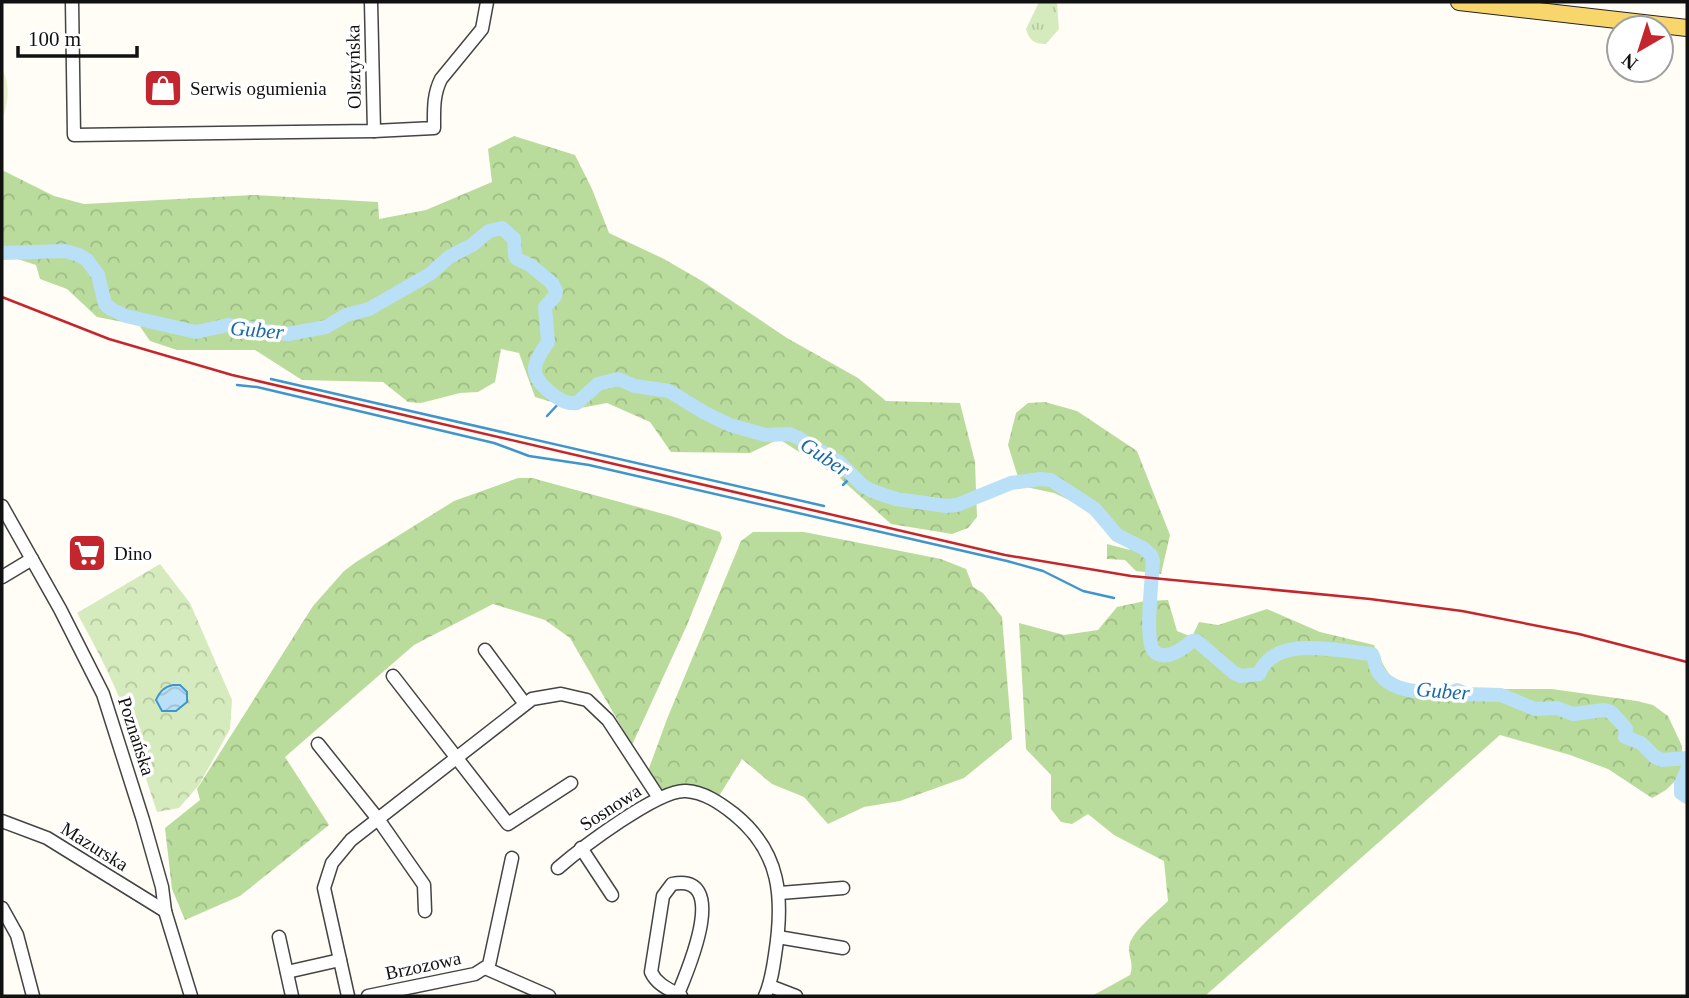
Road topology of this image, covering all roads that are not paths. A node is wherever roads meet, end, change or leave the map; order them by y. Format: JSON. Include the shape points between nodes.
{"nodes":[{"id":1,"x":72,"y":2,"type":"edge"},
{"id":2,"x":371,"y":2,"type":"edge"},
{"id":3,"x":487,"y":2,"type":"edge"},
{"id":4,"x":1459,"y":2,"type":"edge"},
{"id":5,"x":1687,"y":28,"type":"edge"},
{"id":6,"x":374,"y":131,"type":"junction"},
{"id":7,"x":2,"y":506,"type":"edge"},
{"id":8,"x":32,"y":559,"type":"junction"},
{"id":9,"x":2,"y":577,"type":"edge"},
{"id":10,"x":485,"y":650,"type":"dead end"},
{"id":11,"x":393,"y":677,"type":"dead end"},
{"id":12,"x":525,"y":704,"type":"junction"},
{"id":13,"x":318,"y":744,"type":"dead end"},
{"id":14,"x":456,"y":758,"type":"junction"},
{"id":15,"x":571,"y":783,"type":"dead end"},
{"id":16,"x":659,"y":798,"type":"junction"},
{"id":17,"x":378,"y":819,"type":"junction"},
{"id":18,"x":2,"y":821,"type":"edge"},
{"id":19,"x":581,"y":848,"type":"junction"},
{"id":20,"x":512,"y":858,"type":"dead end"},
{"id":21,"x":558,"y":868,"type":"dead end"},
{"id":22,"x":843,"y":888,"type":"dead end"},
{"id":23,"x":780,"y":893,"type":"junction"},
{"id":24,"x":612,"y":895,"type":"dead end"},
{"id":25,"x":2,"y":908,"type":"edge"},
{"id":26,"x":165,"y":911,"type":"junction"},
{"id":27,"x":425,"y":911,"type":"dead end"},
{"id":28,"x":279,"y":937,"type":"dead end"},
{"id":29,"x":778,"y":937,"type":"junction"},
{"id":30,"x":843,"y":948,"type":"dead end"},
{"id":31,"x":340,"y":960,"type":"junction"},
{"id":32,"x":485,"y":968,"type":"junction"},
{"id":33,"x":287,"y":972,"type":"junction"},
{"id":34,"x":767,"y":991,"type":"edge"},
{"id":35,"x":33,"y":996,"type":"edge"},
{"id":36,"x":191,"y":996,"type":"edge"},
{"id":37,"x":292,"y":996,"type":"edge"},
{"id":38,"x":348,"y":996,"type":"edge"},
{"id":39,"x":368,"y":996,"type":"edge"},
{"id":40,"x":549,"y":996,"type":"edge"},
{"id":41,"x":678,"y":996,"type":"edge"},
{"id":42,"x":796,"y":996,"type":"edge"}],
"edges":[{"from":1,"to":6,"type":"street","via":[[74,135]]},
{"from":2,"to":6,"type":"street","name":"Olsztyńska"},
{"from":3,"to":6,"type":"street","via":[[482,29],[436,88],[434,128]]},
{"from":4,"to":5,"type":"main road"},
{"from":7,"to":8,"type":"street","name":"Poznańska"},
{"from":8,"to":9,"type":"street"},
{"from":8,"to":26,"type":"street","name":"Poznańska","via":[[103,694],[147,833]]},
{"from":10,"to":12,"type":"street"},
{"from":11,"to":14,"type":"street"},
{"from":12,"to":14,"type":"street"},
{"from":12,"to":16,"type":"street","via":[[561,694],[587,700],[608,720]]},
{"from":13,"to":17,"type":"street"},
{"from":14,"to":15,"type":"street","via":[[508,824]]},
{"from":14,"to":17,"type":"street"},
{"from":16,"to":19,"type":"street","name":"Sosnowa"},
{"from":16,"to":23,"type":"street","via":[[685,791],[716,800],[745,823],[769,855]]},
{"from":17,"to":27,"type":"street","via":[[424,885]]},
{"from":17,"to":31,"type":"street","via":[[332,863],[324,888]]},
{"from":18,"to":26,"type":"street","name":"Mazurska","via":[[47,838]]},
{"from":19,"to":21,"type":"street","name":"Sosnowa"},
{"from":19,"to":24,"type":"street","name":"Sosnowa"},
{"from":20,"to":32,"type":"street","name":"Brzozowa"},
{"from":22,"to":23,"type":"street"},
{"from":23,"to":29,"type":"street"},
{"from":25,"to":35,"type":"street","via":[[17,935]]},
{"from":26,"to":36,"type":"street","name":"Poznańska"},
{"from":28,"to":33,"type":"street"},
{"from":29,"to":30,"type":"street"},
{"from":29,"to":34,"type":"street"},
{"from":31,"to":33,"type":"street"},
{"from":31,"to":38,"type":"street"},
{"from":32,"to":39,"type":"street","name":"Brzozowa","via":[[475,974]]},
{"from":32,"to":40,"type":"street","name":"Brzozowa"},
{"from":33,"to":37,"type":"street"},
{"from":34,"to":42,"type":"street"},
{"from":41,"to":41,"type":"street","via":[[698,944],[702,919],[700,896],[687,883],[672,884],[663,896],[651,972],[658,983]]}]}
